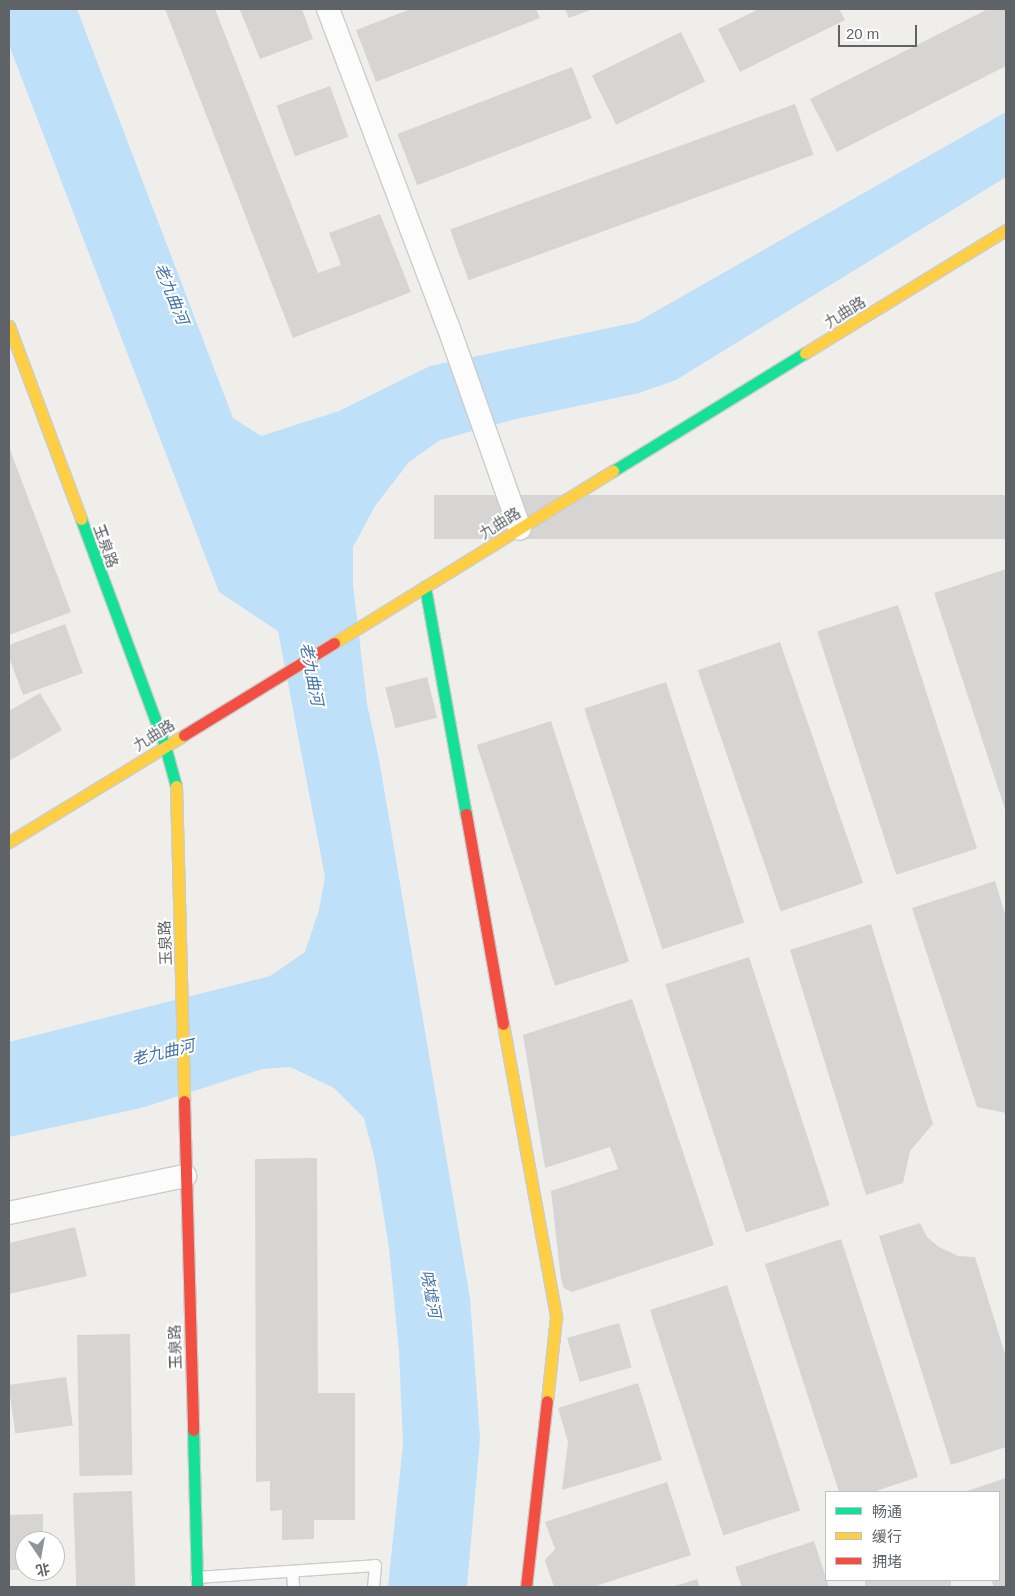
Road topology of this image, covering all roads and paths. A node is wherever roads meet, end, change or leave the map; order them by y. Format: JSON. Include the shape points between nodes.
{"nodes":[{"id":1,"x":328,"y":9,"type":"edge"},
{"id":2,"x":1006,"y":230,"type":"edge"},
{"id":3,"x":9,"y":326,"type":"edge"},
{"id":4,"x":520,"y":529,"type":"junction"},
{"id":5,"x":425,"y":587,"type":"junction"},
{"id":6,"x":164,"y":746,"type":"junction"},
{"id":7,"x":9,"y":842,"type":"edge"},
{"id":8,"x":185,"y":1176,"type":"junction"},
{"id":9,"x":9,"y":1213,"type":"edge"},
{"id":10,"x":292,"y":1570,"type":"junction"},
{"id":11,"x":196,"y":1582,"type":"edge"},
{"id":12,"x":293,"y":1587,"type":"edge"},
{"id":13,"x":373,"y":1587,"type":"edge"},
{"id":14,"x":526,"y":1587,"type":"edge"}],
"edges":[{"from":1,"to":4,"type":"street","via":[[448,326]]},
{"from":2,"to":4,"type":"street","name":"九曲路"},
{"from":3,"to":6,"type":"street","name":"玉泉路"},
{"from":4,"to":5,"type":"street","name":"九曲路"},
{"from":5,"to":6,"type":"street","name":"九曲路"},
{"from":5,"to":14,"type":"street","via":[[556,1317]]},
{"from":6,"to":7,"type":"street","name":"九曲路"},
{"from":6,"to":8,"type":"street","name":"玉泉路","via":[[176,787]]},
{"from":8,"to":9,"type":"street"},
{"from":8,"to":11,"type":"street","name":"玉泉路"},
{"from":10,"to":11,"type":"lane"},
{"from":10,"to":12,"type":"lane"},
{"from":10,"to":13,"type":"lane","via":[[375,1565]]}]}
